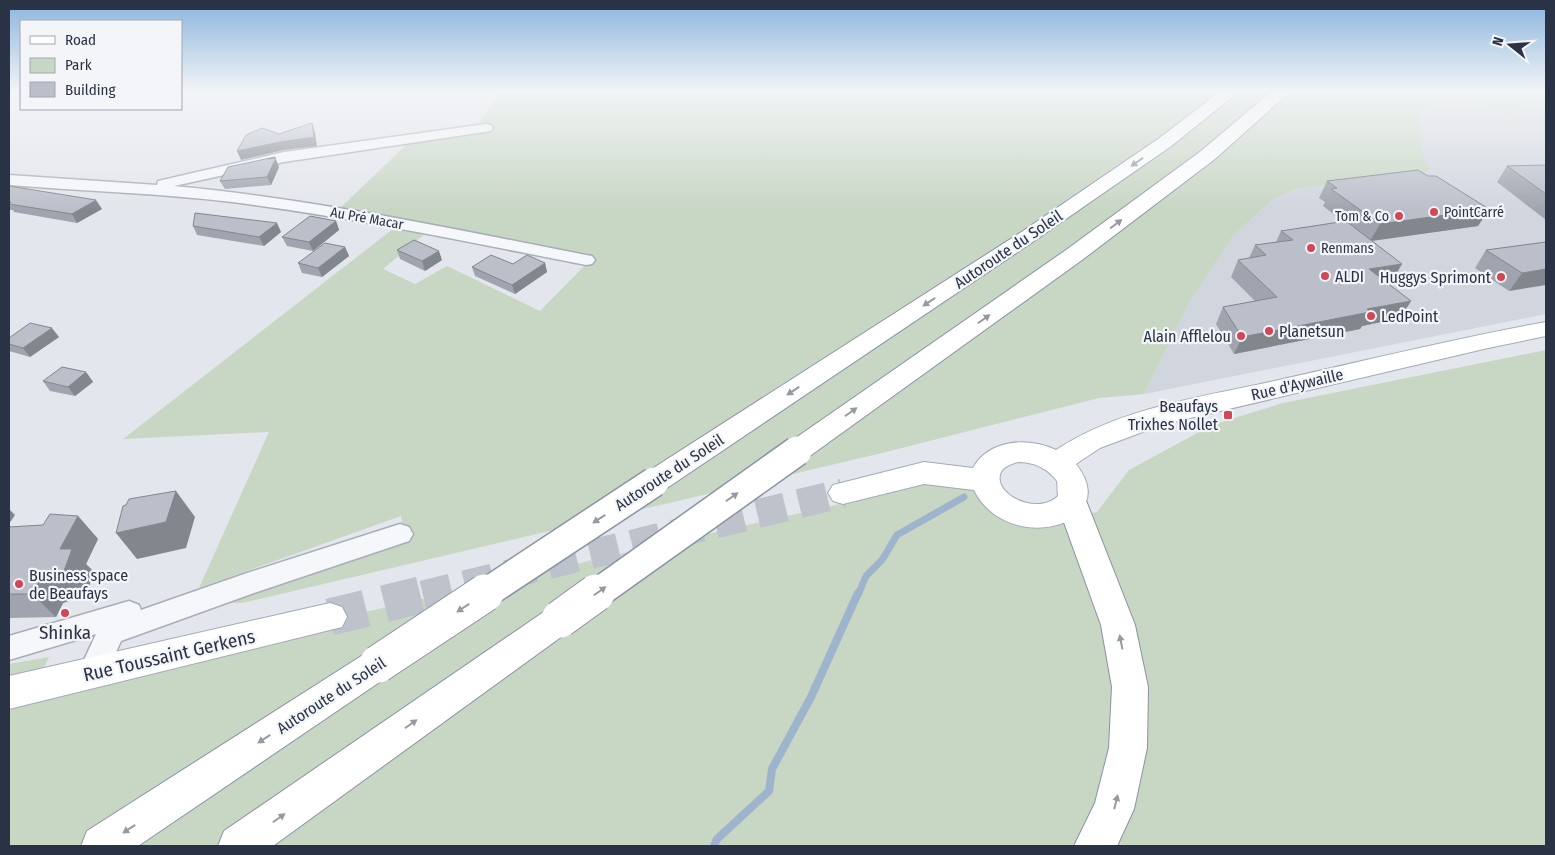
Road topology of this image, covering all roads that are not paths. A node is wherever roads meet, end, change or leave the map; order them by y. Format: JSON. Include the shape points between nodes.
{"nodes":[{"id":1,"x":466,"y":131,"type":"edge"},
{"id":2,"x":1180,"y":131,"type":"edge"},
{"id":3,"x":1237,"y":131,"type":"edge"},
{"id":4,"x":9,"y":180,"type":"edge"},
{"id":5,"x":146,"y":188,"type":"junction"},
{"id":6,"x":586,"y":260,"type":"dead end"},
{"id":7,"x":1546,"y":329,"type":"edge"},
{"id":8,"x":1058,"y":463,"type":"junction"},
{"id":9,"x":984,"y":480,"type":"junction"},
{"id":10,"x":843,"y":493,"type":"tunnel mouth"},
{"id":11,"x":1072,"y":502,"type":"junction"},
{"id":12,"x":400,"y":534,"type":"dead end"},
{"id":13,"x":218,"y":596,"type":"junction"},
{"id":14,"x":330,"y":617,"type":"tunnel mouth"},
{"id":15,"x":9,"y":648,"type":"edge"},
{"id":16,"x":93,"y":673,"type":"junction"},
{"id":17,"x":9,"y":693,"type":"edge"},
{"id":18,"x":102,"y":846,"type":"edge"},
{"id":19,"x":239,"y":846,"type":"edge"},
{"id":20,"x":1095,"y":846,"type":"edge"}],
"edges":[{"from":1,"to":5,"type":"street","name":"Au Pré Macar","via":[[284,157]]},
{"from":2,"to":18,"type":"main road","name":"Autoroute du Soleil","one_way":true,"bridge":true,"via":[[1030,235]]},
{"from":19,"to":3,"type":"main road","one_way":true,"bridge":true,"via":[[1074,255]]},
{"from":4,"to":5,"type":"street","name":"Au Pré Macar"},
{"from":5,"to":6,"type":"street","name":"Au Pré Macar","via":[[338,212]]},
{"from":7,"to":8,"type":"main road","name":"Rue d'Aywaille","via":[[1155,417],[1090,441]]},
{"from":8,"to":9,"type":"main road","via":[[1030,452],[1009,453],[992,461]]},
{"from":8,"to":11,"type":"main road","via":[[1073,482],[1075,493]]},
{"from":9,"to":10,"type":"main road","via":[[924,473]]},
{"from":9,"to":11,"type":"main road","via":[[999,504],[1031,517],[1048,517],[1062,512]]},
{"from":20,"to":11,"type":"main road","one_way":true,"via":[[1114,809],[1128,748],[1130,687],[1118,625]]},
{"from":12,"to":13,"type":"street"},
{"from":13,"to":15,"type":"street","via":[[178,599]]},
{"from":13,"to":16,"type":"street","via":[[111,633]]},
{"from":14,"to":16,"type":"main road","name":"Rue Toussaint Gerkens"},
{"from":16,"to":17,"type":"main road","name":"Rue Toussaint Gerkens"}]}
